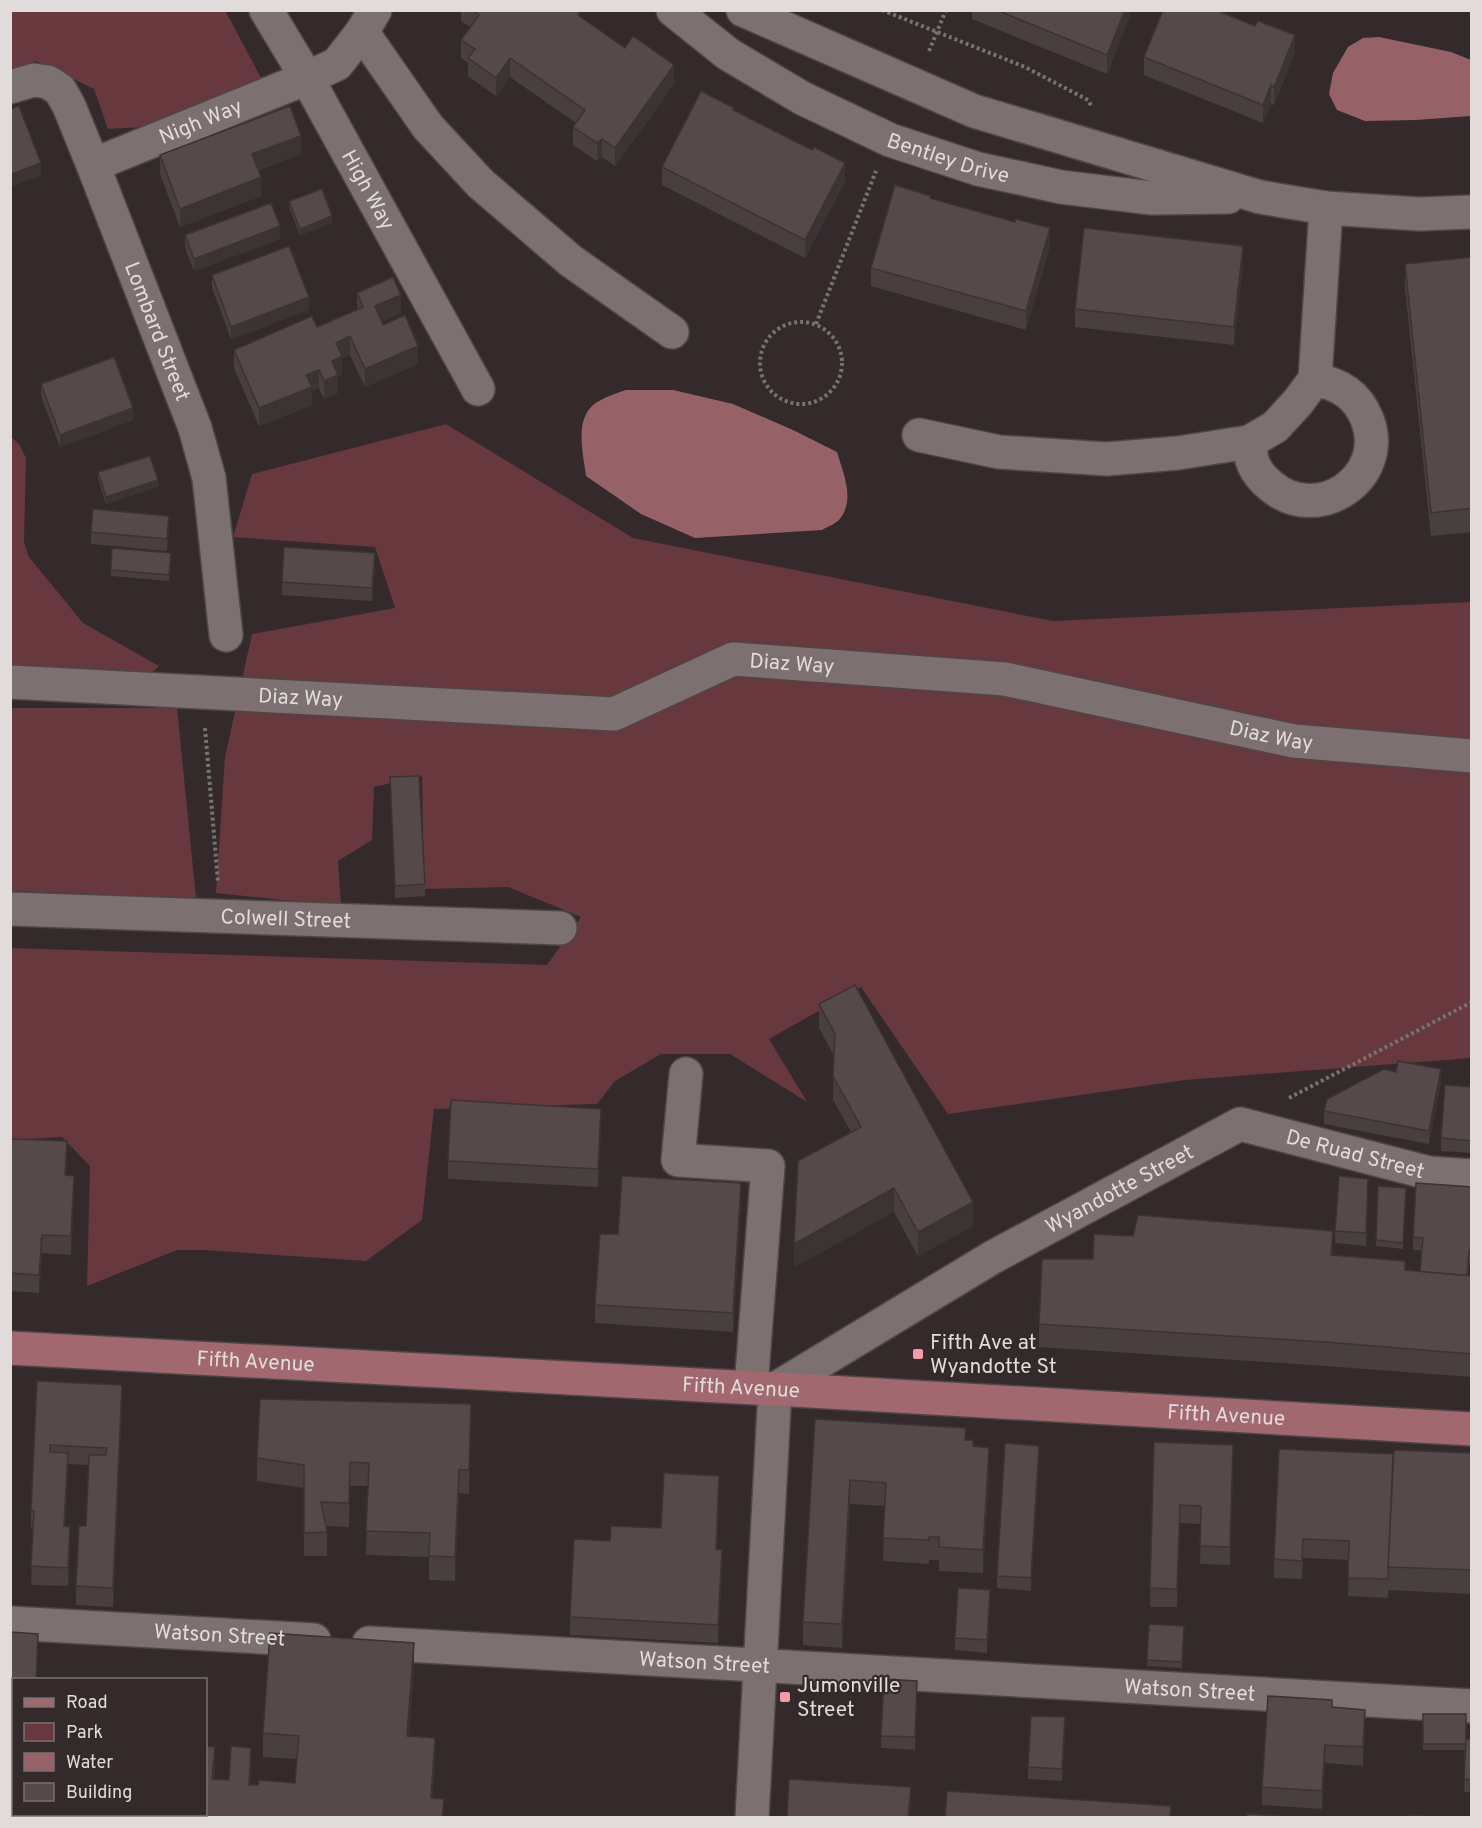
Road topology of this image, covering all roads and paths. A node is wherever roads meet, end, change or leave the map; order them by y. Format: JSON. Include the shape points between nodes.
{"nodes":[{"id":1,"x":266,"y":10,"type":"edge"},
{"id":2,"x":673,"y":10,"type":"edge"},
{"id":3,"x":743,"y":10,"type":"edge"},
{"id":4,"x":882,"y":10,"type":"edge"},
{"id":5,"x":946,"y":10,"type":"edge"},
{"id":6,"x":368,"y":21,"type":"edge"},
{"id":7,"x":937,"y":32,"type":"junction"},
{"id":8,"x":925,"y":60,"type":"dead end"},
{"id":9,"x":307,"y":78,"type":"junction"},
{"id":10,"x":10,"y":87,"type":"edge"},
{"id":11,"x":1094,"y":112,"type":"dead end"},
{"id":12,"x":93,"y":165,"type":"junction"},
{"id":13,"x":878,"y":167,"type":"dead end"},
{"id":14,"x":1260,"y":197,"type":"junction"},
{"id":15,"x":1326,"y":207,"type":"junction"},
{"id":16,"x":1472,"y":212,"type":"edge"},
{"id":17,"x":816,"y":324,"type":"junction"},
{"id":18,"x":672,"y":332,"type":"dead end"},
{"id":19,"x":1315,"y":379,"type":"junction"},
{"id":20,"x":478,"y":389,"type":"dead end"},
{"id":21,"x":919,"y":435,"type":"dead end"},
{"id":22,"x":1249,"y":442,"type":"junction"},
{"id":23,"x":226,"y":635,"type":"dead end"},
{"id":24,"x":10,"y":682,"type":"edge"},
{"id":25,"x":202,"y":693,"type":"junction"},
{"id":26,"x":1472,"y":756,"type":"edge"},
{"id":27,"x":10,"y":909,"type":"edge"},
{"id":28,"x":221,"y":916,"type":"junction"},
{"id":29,"x":560,"y":928,"type":"dead end"},
{"id":30,"x":1472,"y":1002,"type":"edge"},
{"id":31,"x":686,"y":1074,"type":"dead end"},
{"id":32,"x":1240,"y":1124,"type":"junction"},
{"id":33,"x":1472,"y":1176,"type":"edge"},
{"id":34,"x":10,"y":1348,"type":"edge"},
{"id":35,"x":763,"y":1388,"type":"junction"},
{"id":36,"x":1472,"y":1429,"type":"edge"},
{"id":37,"x":10,"y":1623,"type":"edge"},
{"id":38,"x":761,"y":1664,"type":"junction"},
{"id":39,"x":1472,"y":1706,"type":"edge"},
{"id":40,"x":752,"y":1818,"type":"edge"}],
"edges":[{"from":1,"to":9,"type":"street","name":"High Way"},
{"from":2,"to":14,"type":"street","name":"Bentley Drive","via":[[728,54],[802,98],[890,140],[978,169],[1061,188],[1151,198]]},
{"from":3,"to":14,"type":"street","name":"Bentley Drive","via":[[974,111]]},
{"from":4,"to":7,"type":"path"},
{"from":5,"to":7,"type":"path"},
{"from":6,"to":9,"type":"street","via":[[337,64]]},
{"from":6,"to":18,"type":"street","via":[[428,127],[481,184],[571,261]]},
{"from":7,"to":8,"type":"path"},
{"from":7,"to":11,"type":"path","via":[[1025,67],[1088,100]]},
{"from":9,"to":12,"type":"street","name":"Nigh Way"},
{"from":9,"to":20,"type":"street","name":"High Way"},
{"from":10,"to":12,"type":"street","name":"Lombard Street","via":[[34,80],[48,82],[60,90]]},
{"from":12,"to":23,"type":"street","name":"Lombard Street","via":[[198,438],[209,478]]},
{"from":13,"to":17,"type":"path"},
{"from":14,"to":15,"type":"street","name":"Bentley Drive"},
{"from":15,"to":16,"type":"street","name":"Bentley Drive","via":[[1419,214]]},
{"from":15,"to":19,"type":"street"},
{"from":17,"to":17,"type":"path","via":[[796,322],[777,328],[760,351],[761,378],[780,399],[793,404],[820,400],[839,379],[841,352],[836,340]]},
{"from":19,"to":22,"type":"street","via":[[1275,427]]},
{"from":19,"to":22,"type":"street","via":[[1351,394],[1371,427],[1366,466],[1356,482],[1340,494],[1320,501],[1300,501],[1280,494],[1264,481],[1253,462]]},
{"from":21,"to":22,"type":"street","via":[[999,452],[1107,459]]},
{"from":24,"to":25,"type":"street","name":"Diaz Way"},
{"from":25,"to":26,"type":"street","name":"Diaz Way","via":[[614,714],[733,659],[1005,679],[1294,741]]},
{"from":25,"to":28,"type":"path"},
{"from":27,"to":28,"type":"street","name":"Colwell Street"},
{"from":28,"to":29,"type":"street","name":"Colwell Street"},
{"from":30,"to":32,"type":"path"},
{"from":31,"to":35,"type":"street","via":[[678,1160],[768,1166]]},
{"from":32,"to":33,"type":"street","name":"De Ruad Street","via":[[1429,1173]]},
{"from":32,"to":35,"type":"street","name":"Wyandotte Street","via":[[993,1257]]},
{"from":34,"to":35,"type":"main road","name":"Fifth Avenue"},
{"from":35,"to":36,"type":"main road","name":"Fifth Avenue"},
{"from":35,"to":38,"type":"street"},
{"from":37,"to":38,"type":"street","name":"Watson Street"},
{"from":38,"to":39,"type":"street","name":"Watson Street"},
{"from":38,"to":40,"type":"street"}]}
